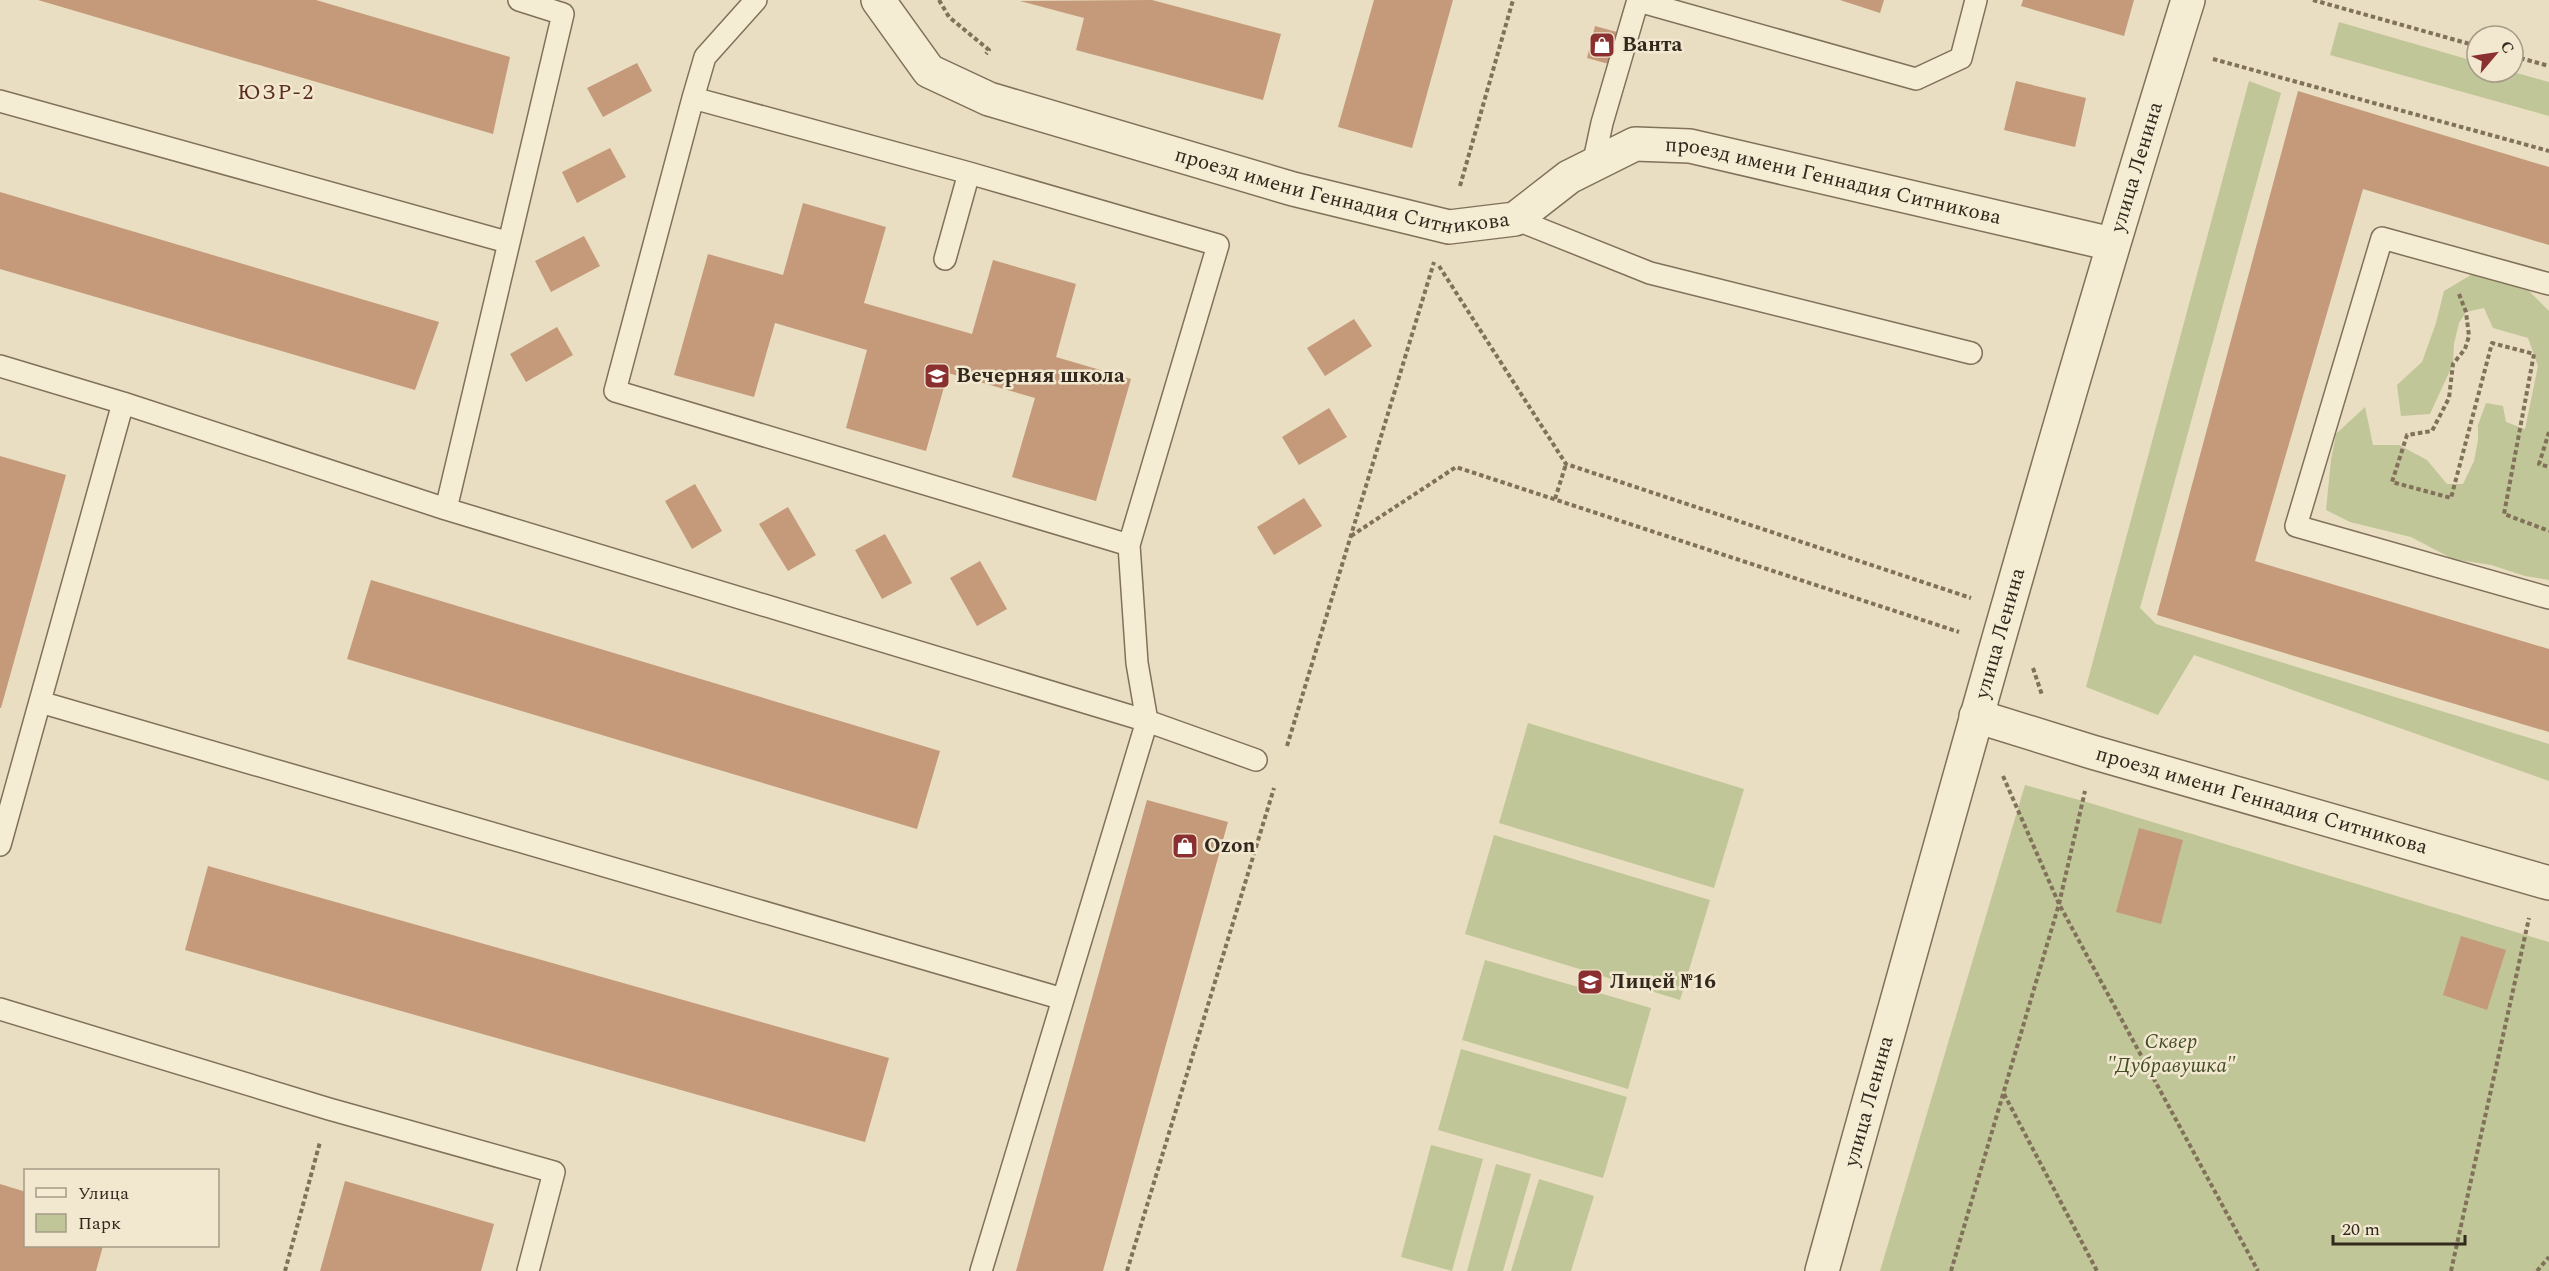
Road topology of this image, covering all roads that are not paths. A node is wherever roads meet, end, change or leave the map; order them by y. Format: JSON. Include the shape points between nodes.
{"nodes":[{"id":1,"x":519,"y":0,"type":"edge"},
{"id":2,"x":756,"y":0,"type":"edge"},
{"id":3,"x":878,"y":0,"type":"edge"},
{"id":4,"x":1638,"y":0,"type":"edge"},
{"id":5,"x":1976,"y":0,"type":"edge"},
{"id":6,"x":2188,"y":0,"type":"edge"},
{"id":7,"x":693,"y":98,"type":"junction"},
{"id":8,"x":0,"y":102,"type":"edge"},
{"id":9,"x":1593,"y":165,"type":"junction"},
{"id":10,"x":969,"y":173,"type":"junction"},
{"id":11,"x":1515,"y":219,"type":"junction"},
{"id":12,"x":507,"y":242,"type":"junction"},
{"id":13,"x":2112,"y":244,"type":"junction"},
{"id":14,"x":945,"y":260,"type":"dead end"},
{"id":15,"x":2549,"y":284,"type":"edge"},
{"id":16,"x":1971,"y":353,"type":"dead end"},
{"id":17,"x":0,"y":366,"type":"edge"},
{"id":18,"x":123,"y":403,"type":"junction"},
{"id":19,"x":446,"y":508,"type":"junction"},
{"id":20,"x":1129,"y":545,"type":"junction"},
{"id":21,"x":2549,"y":598,"type":"edge"},
{"id":22,"x":40,"y":702,"type":"junction"},
{"id":23,"x":1976,"y":716,"type":"junction"},
{"id":24,"x":1147,"y":721,"type":"junction"},
{"id":25,"x":1257,"y":760,"type":"dead end"},
{"id":26,"x":0,"y":845,"type":"edge"},
{"id":27,"x":2543,"y":881,"type":"edge"},
{"id":28,"x":1063,"y":999,"type":"junction"},
{"id":29,"x":0,"y":1009,"type":"edge"},
{"id":30,"x":528,"y":1271,"type":"edge"},
{"id":31,"x":981,"y":1271,"type":"edge"},
{"id":32,"x":1822,"y":1271,"type":"edge"}],
"edges":[{"from":1,"to":12,"type":"lane","via":[[563,14]]},
{"from":2,"to":7,"type":"lane","via":[[705,57]]},
{"from":3,"to":11,"type":"street","name":"проезд имени Геннадия Ситникова","via":[[929,71],[989,99],[1293,189],[1449,227]]},
{"from":4,"to":5,"type":"lane","via":[[1916,79],[1960,58]]},
{"from":4,"to":9,"type":"lane"},
{"from":6,"to":13,"type":"street","name":"улица Ленина"},
{"from":7,"to":10,"type":"lane"},
{"from":7,"to":20,"type":"lane","via":[[615,391]]},
{"from":8,"to":12,"type":"lane"},
{"from":9,"to":11,"type":"street","name":"проезд имени Геннадия Ситникова","via":[[1569,177]]},
{"from":9,"to":13,"type":"street","name":"проезд имени Геннадия Ситникова","via":[[1635,144],[1690,146]]},
{"from":10,"to":14,"type":"lane"},
{"from":10,"to":20,"type":"lane","via":[[1218,245]]},
{"from":11,"to":16,"type":"lane","via":[[1650,273]]},
{"from":12,"to":19,"type":"lane"},
{"from":13,"to":23,"type":"street","name":"улица Ленина"},
{"from":15,"to":21,"type":"lane","via":[[2382,238],[2296,526]]},
{"from":17,"to":18,"type":"lane"},
{"from":18,"to":19,"type":"lane"},
{"from":18,"to":22,"type":"lane"},
{"from":19,"to":24,"type":"lane"},
{"from":20,"to":24,"type":"lane","via":[[1137,663]]},
{"from":22,"to":26,"type":"lane"},
{"from":22,"to":28,"type":"lane"},
{"from":23,"to":27,"type":"street","name":"проезд имени Геннадия Ситникова"},
{"from":23,"to":32,"type":"street","name":"улица Ленина"},
{"from":24,"to":25,"type":"lane"},
{"from":24,"to":28,"type":"lane"},
{"from":28,"to":31,"type":"lane"},
{"from":29,"to":30,"type":"lane","via":[[554,1173]]}]}
